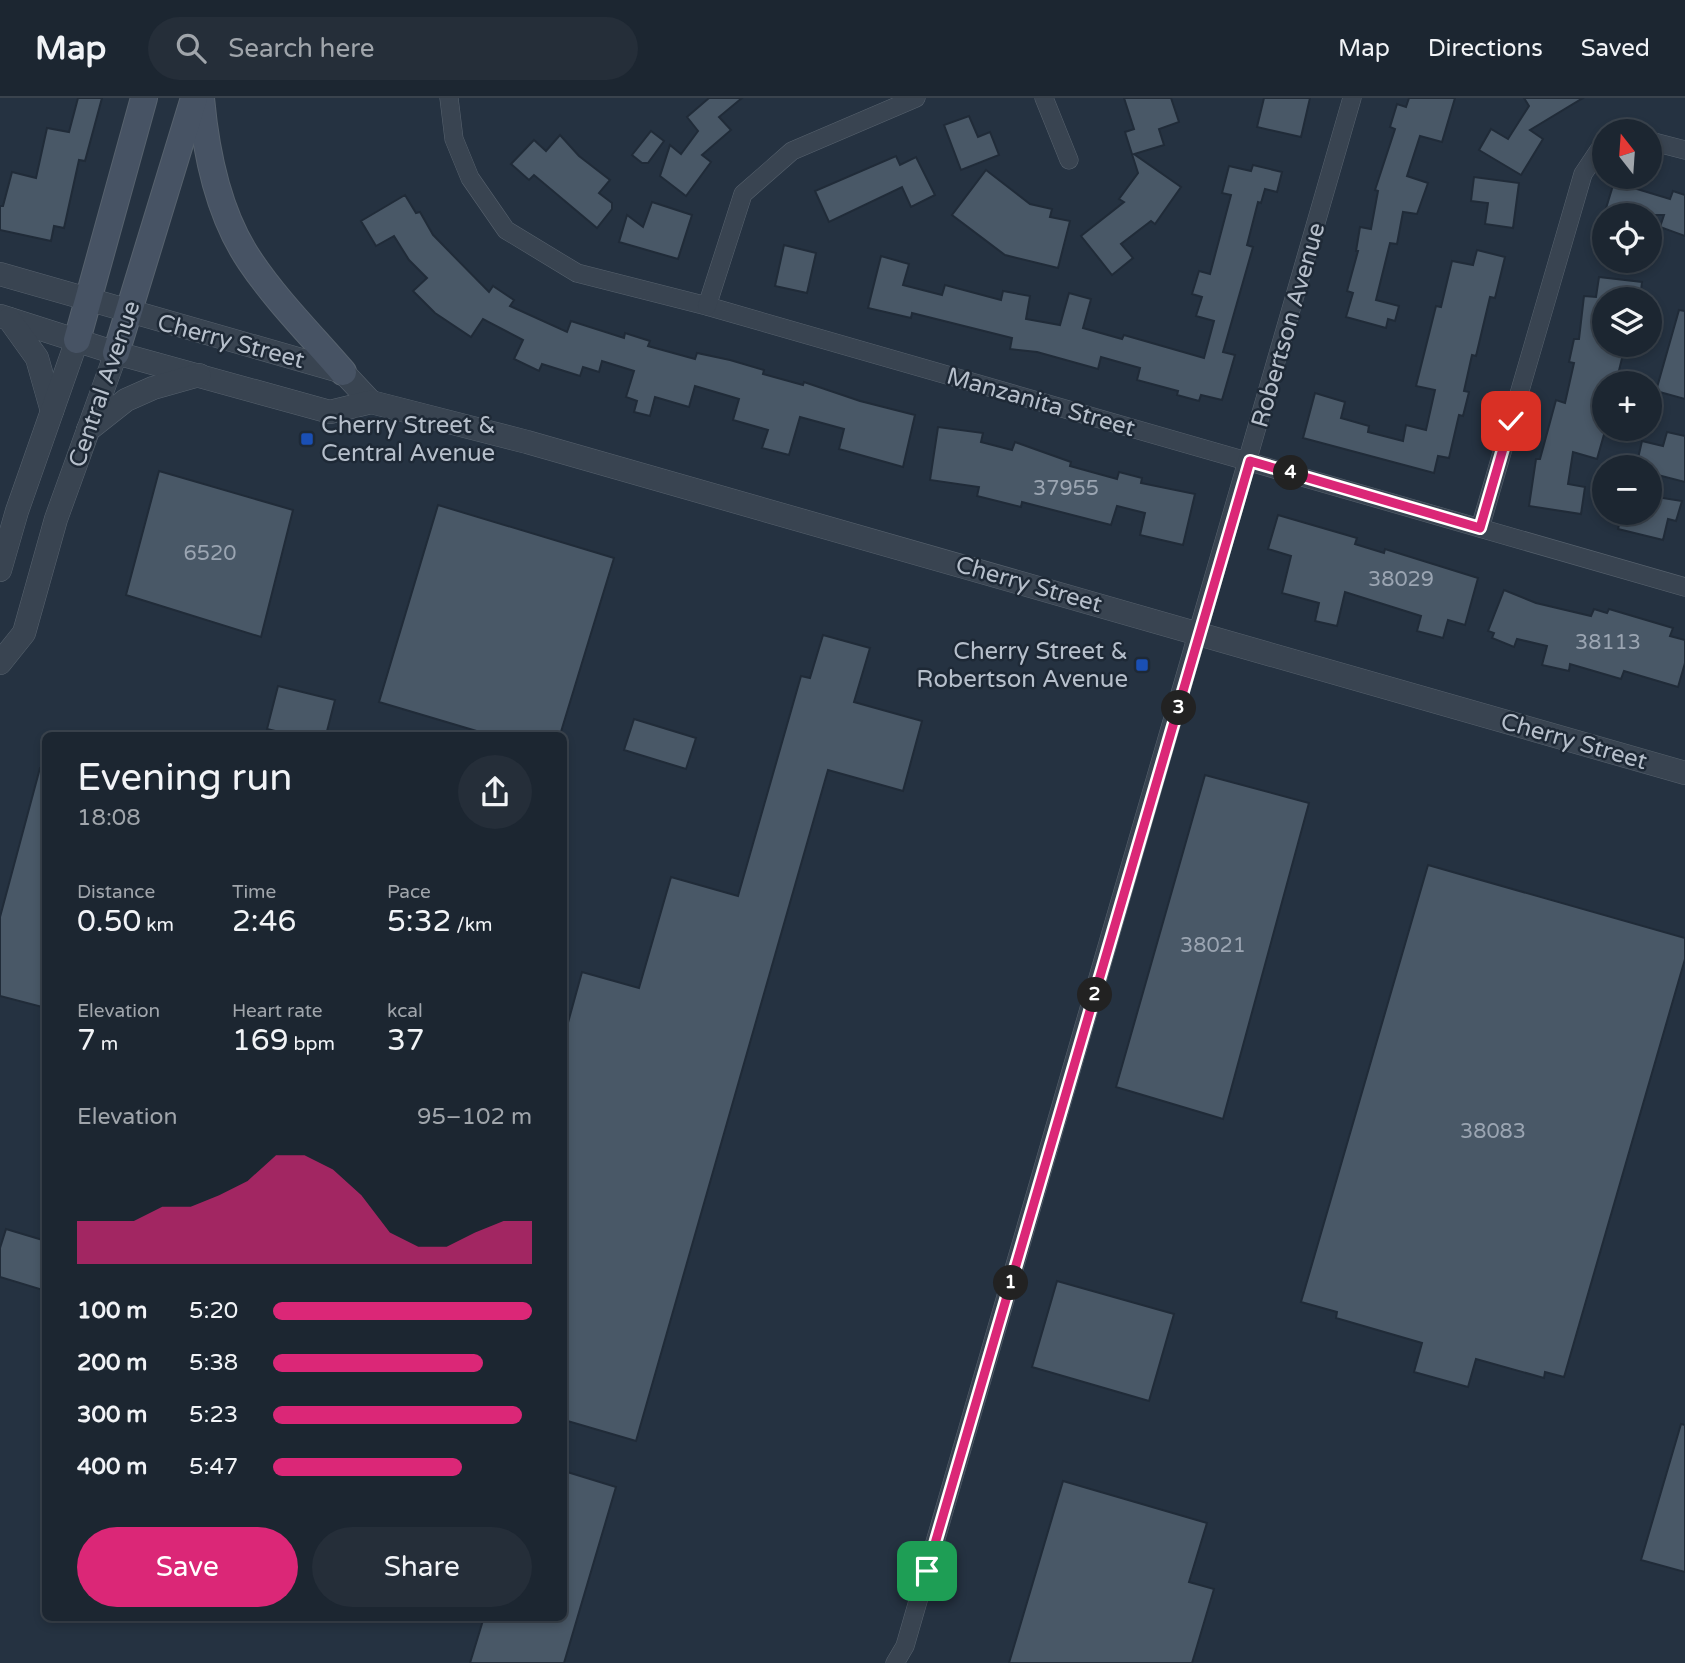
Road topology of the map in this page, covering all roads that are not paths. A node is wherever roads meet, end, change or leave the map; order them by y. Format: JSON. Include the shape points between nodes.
{"nodes":[{"id":1,"x":144,"y":98,"type":"edge"},
{"id":2,"x":194,"y":98,"type":"edge"},
{"id":3,"x":201,"y":98,"type":"edge"},
{"id":4,"x":449,"y":98,"type":"edge"},
{"id":5,"x":916,"y":98,"type":"edge"},
{"id":6,"x":1044,"y":98,"type":"edge"},
{"id":7,"x":1352,"y":98,"type":"edge"},
{"id":8,"x":1662,"y":144,"type":"edge"},
{"id":9,"x":1685,"y":150,"type":"edge"},
{"id":10,"x":1069,"y":160,"type":"dead end"},
{"id":11,"x":1592,"y":160,"type":"edge"},
{"id":12,"x":0,"y":274,"type":"edge"},
{"id":13,"x":88,"y":299,"type":"junction"},
{"id":14,"x":707,"y":306,"type":"junction"},
{"id":15,"x":129,"y":313,"type":"junction"},
{"id":16,"x":5,"y":318,"type":"edge"},
{"id":17,"x":77,"y":340,"type":"junction"},
{"id":18,"x":116,"y":353,"type":"junction"},
{"id":19,"x":343,"y":372,"type":"junction"},
{"id":20,"x":199,"y":375,"type":"junction"},
{"id":21,"x":371,"y":402,"type":"junction"},
{"id":22,"x":52,"y":411,"type":"junction"},
{"id":23,"x":88,"y":430,"type":"junction"},
{"id":24,"x":1250,"y":461,"type":"junction"},
{"id":25,"x":1480,"y":528,"type":"junction"},
{"id":26,"x":0,"y":570,"type":"edge"},
{"id":27,"x":1685,"y":587,"type":"edge"},
{"id":28,"x":1200,"y":633,"type":"junction"},
{"id":29,"x":0,"y":663,"type":"edge"},
{"id":30,"x":1685,"y":774,"type":"edge"},
{"id":31,"x":895,"y":1663,"type":"edge"}],
"edges":[{"from":1,"to":13,"type":"main road","name":"Central Avenue"},
{"from":2,"to":15,"type":"main road","name":"Central Avenue"},
{"from":3,"to":19,"type":"main road","via":[[205,139],[223,207],[249,260]]},
{"from":4,"to":14,"type":"street","name":"Manzanita Street","via":[[453,139],[470,178],[506,230],[577,273]]},
{"from":5,"to":14,"type":"street","via":[[792,150],[743,194]]},
{"from":6,"to":10,"type":"street"},
{"from":7,"to":24,"type":"street","name":"Robertson Avenue"},
{"from":8,"to":9,"type":"street"},
{"from":11,"to":25,"type":"street","via":[[1583,174]]},
{"from":12,"to":13,"type":"street","name":"Cherry Street"},
{"from":13,"to":15,"type":"street","name":"Cherry Street"},
{"from":13,"to":17,"type":"main road","name":"Central Avenue"},
{"from":14,"to":24,"type":"street","name":"Manzanita Street"},
{"from":15,"to":18,"type":"main road","name":"Central Avenue"},
{"from":15,"to":19,"type":"street","name":"Cherry Street"},
{"from":16,"to":17,"type":"street","name":"Cherry Street"},
{"from":16,"to":22,"type":"street","via":[[37,358]]},
{"from":17,"to":18,"type":"street","name":"Cherry Street"},
{"from":17,"to":22,"type":"street","name":"Central Avenue"},
{"from":18,"to":20,"type":"street","name":"Cherry Street"},
{"from":18,"to":23,"type":"street","name":"Central Avenue"},
{"from":19,"to":21,"type":"street"},
{"from":20,"to":21,"type":"street","name":"Cherry Street","via":[[330,411]]},
{"from":20,"to":23,"type":"street","via":[[126,400]]},
{"from":21,"to":28,"type":"street","name":"Cherry Street","via":[[823,524]]},
{"from":22,"to":26,"type":"street","name":"Central Avenue"},
{"from":23,"to":29,"type":"street","name":"Central Avenue","via":[[56,519],[24,633]]},
{"from":24,"to":25,"type":"street","name":"Manzanita Street"},
{"from":24,"to":28,"type":"street","name":"Robertson Avenue"},
{"from":25,"to":27,"type":"street","name":"Manzanita Street"},
{"from":28,"to":30,"type":"street","name":"Cherry Street"},
{"from":28,"to":31,"type":"street","name":"Robertson Avenue","via":[[905,1646]]}]}
